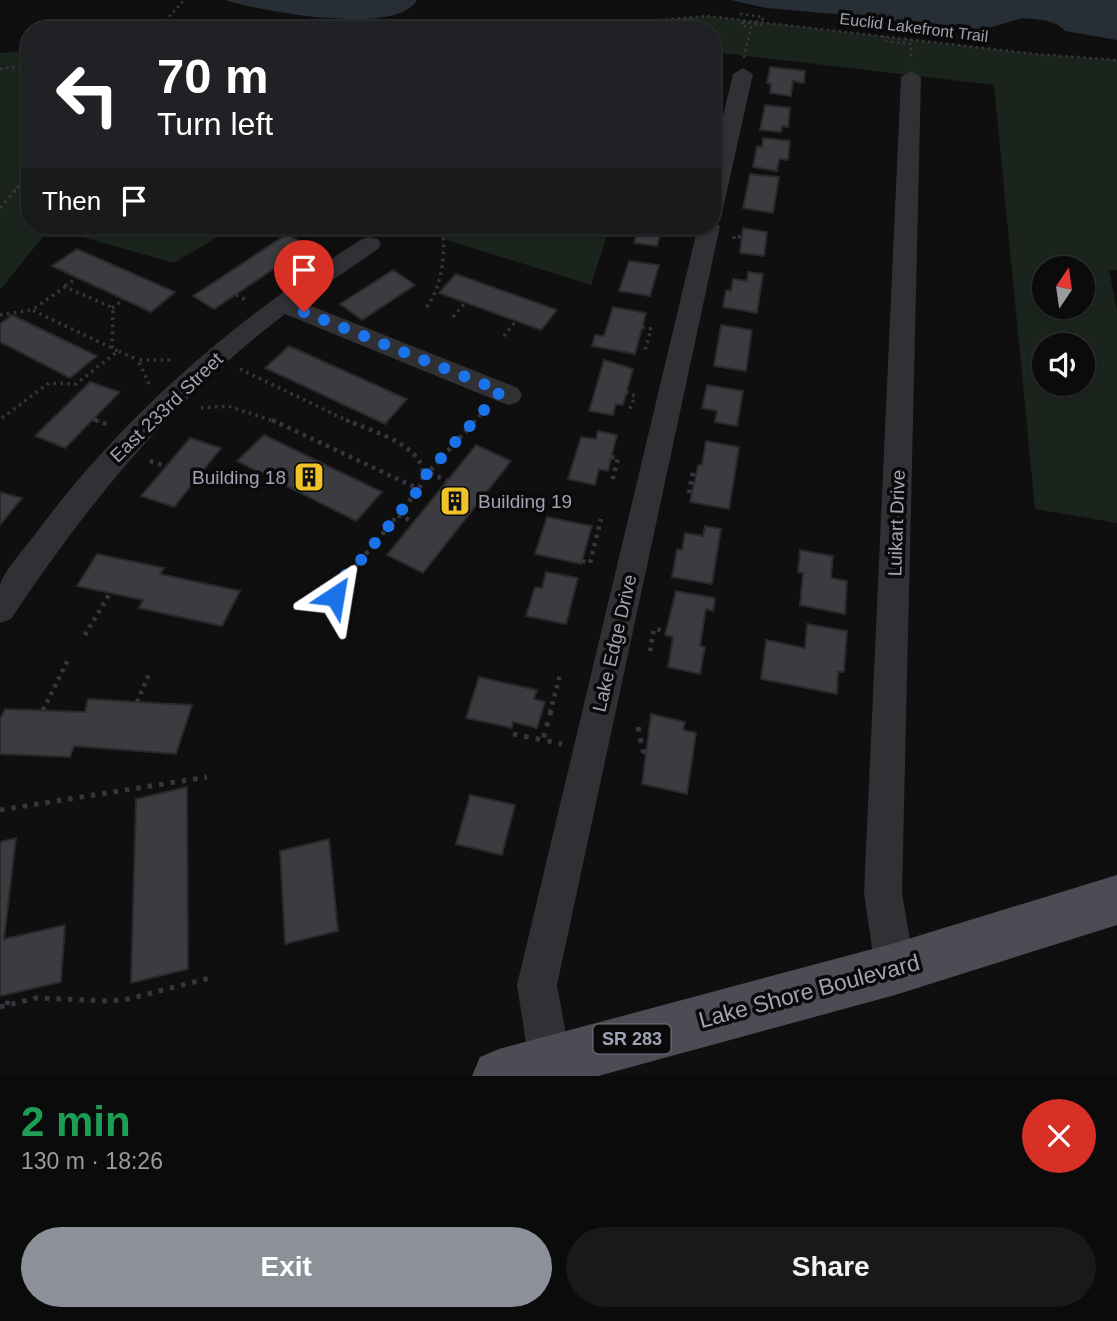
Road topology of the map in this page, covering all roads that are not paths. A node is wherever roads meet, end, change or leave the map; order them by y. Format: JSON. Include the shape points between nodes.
{"nodes":[{"id":1,"x":911,"y":65,"type":"road end"},
{"id":2,"x":743,"y":74,"type":"dead end"},
{"id":3,"x":721,"y":170,"type":"edge"},
{"id":4,"x":707,"y":235,"type":"edge"},
{"id":5,"x":370,"y":244,"type":"dead end"},
{"id":6,"x":282,"y":303,"type":"junction"},
{"id":7,"x":505,"y":393,"type":"road end"},
{"id":8,"x":0,"y":609,"type":"edge"},
{"id":9,"x":1117,"y":900,"type":"edge"},
{"id":10,"x":895,"y":969,"type":"junction"},
{"id":11,"x":550,"y":1062,"type":"junction"},
{"id":12,"x":499,"y":1076,"type":"edge"}],
"edges":[{"from":1,"to":10,"type":"street","name":"Luikart Drive","via":[[883,893]]},
{"from":2,"to":3,"type":"street"},
{"from":4,"to":11,"type":"street","name":"Lake Edge Drive","via":[[537,985]]},
{"from":5,"to":6,"type":"street","name":"East 233rd Street"},
{"from":6,"to":7,"type":"street"},
{"from":6,"to":8,"type":"street","name":"East 233rd Street","via":[[185,385],[125,444]]},
{"from":9,"to":10,"type":"main road","name":"Lake Shore Boulevard","number":"SR 283"},
{"from":10,"to":11,"type":"main road","name":"Lake Shore Boulevard","number":"SR 283"},
{"from":11,"to":12,"type":"main road","name":"Lake Shore Boulevard","number":"SR 283"}]}
